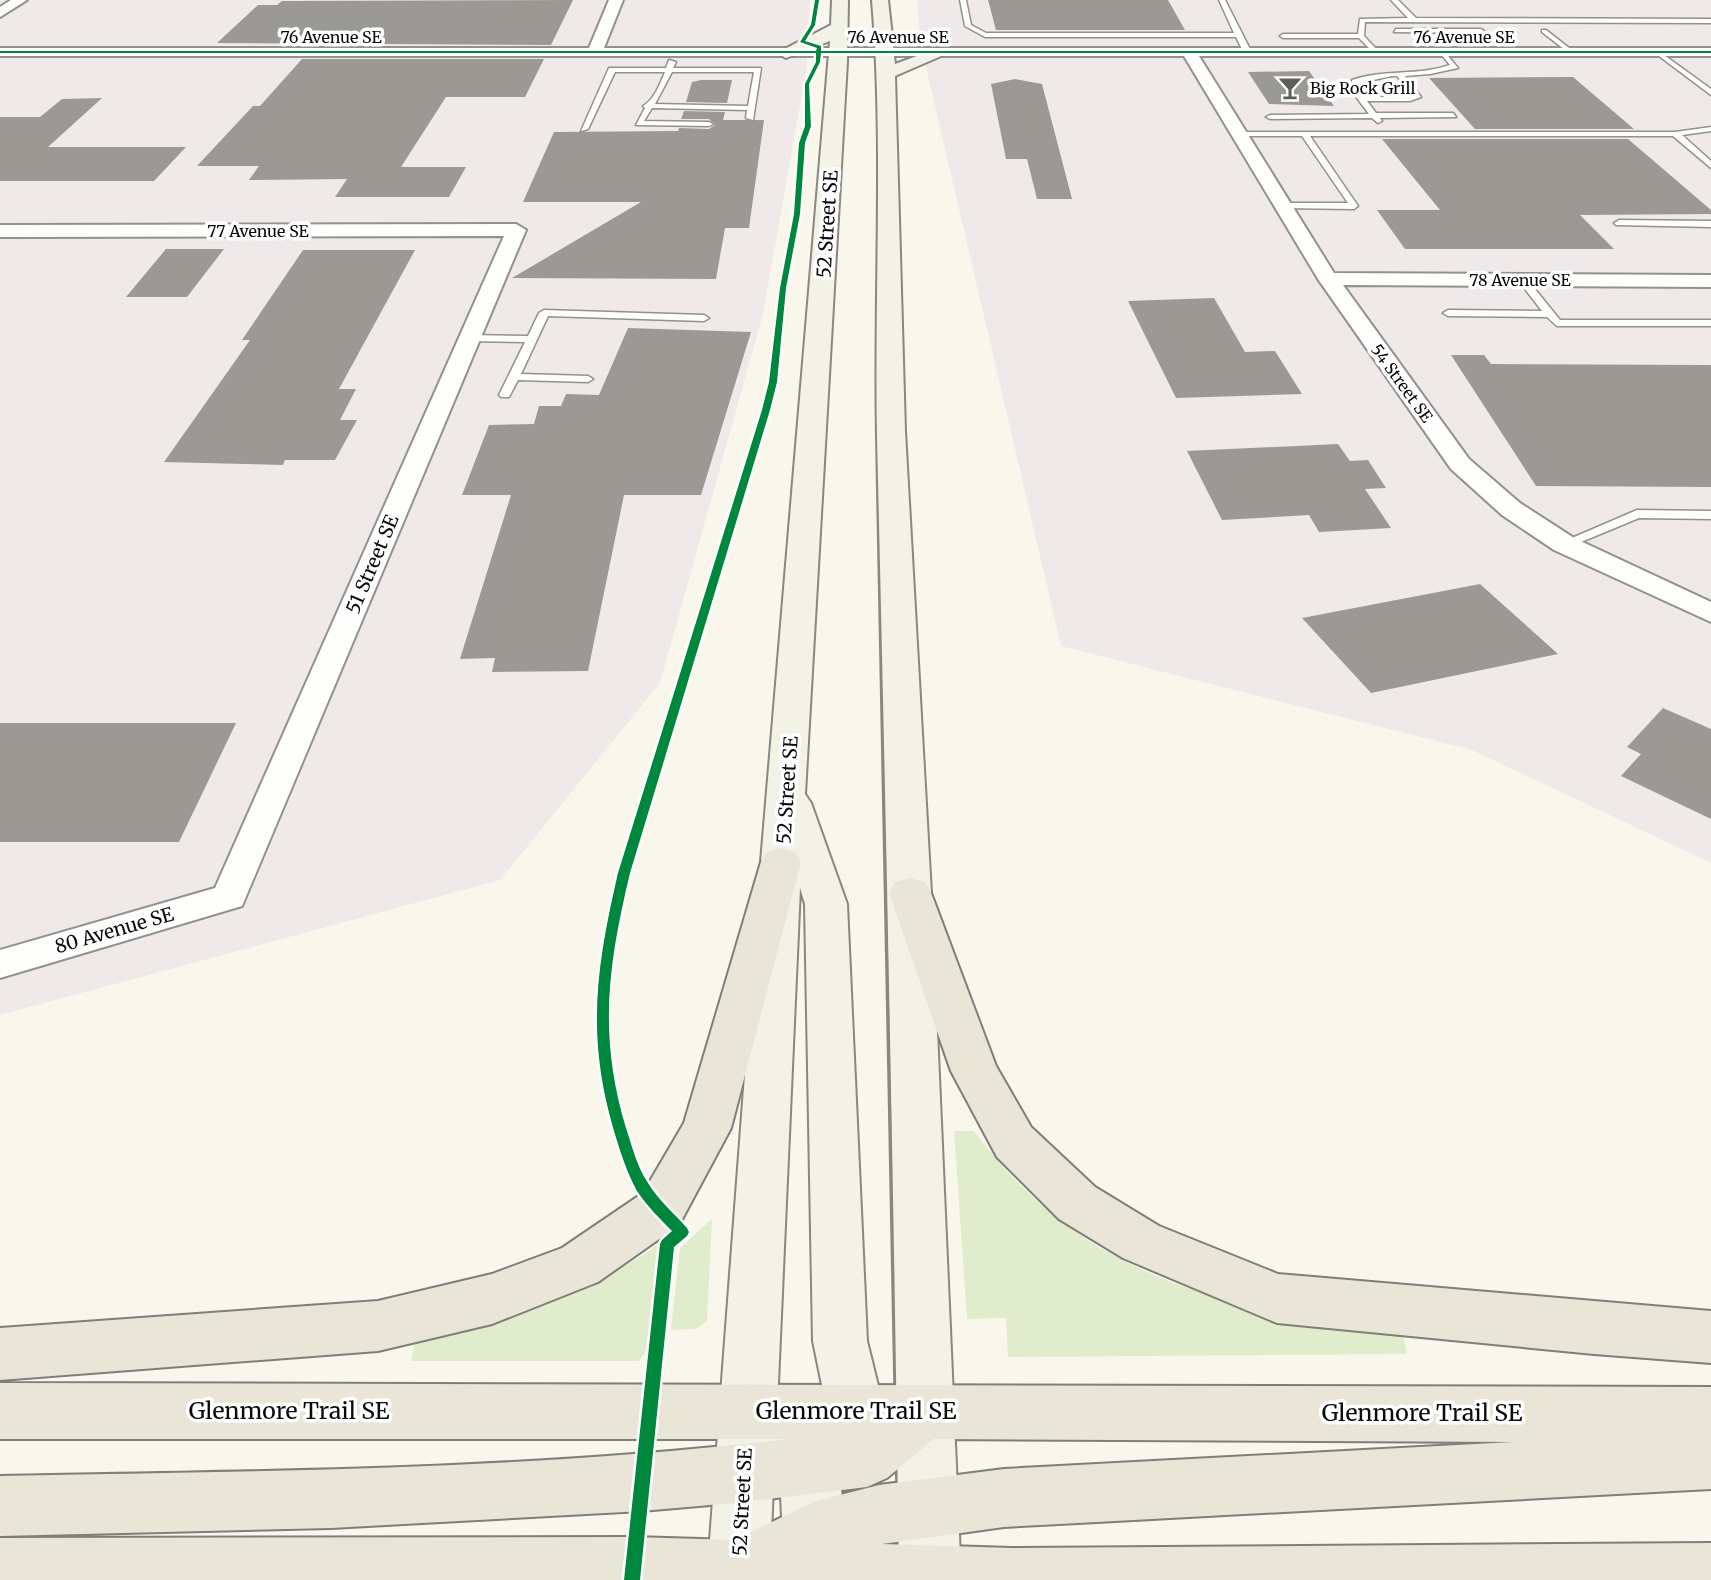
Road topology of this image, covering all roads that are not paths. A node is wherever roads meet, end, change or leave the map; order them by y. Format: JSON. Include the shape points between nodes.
{"nodes":[{"id":1,"x":20,"y":0,"type":"edge"},
{"id":2,"x":616,"y":0,"type":"edge"},
{"id":3,"x":840,"y":0,"type":"edge"},
{"id":4,"x":880,"y":0,"type":"edge"},
{"id":5,"x":963,"y":0,"type":"edge"},
{"id":6,"x":1222,"y":0,"type":"edge"},
{"id":7,"x":1394,"y":0,"type":"edge"},
{"id":8,"x":0,"y":13,"type":"edge"},
{"id":9,"x":1413,"y":19,"type":"junction"},
{"id":10,"x":1711,"y":21,"type":"edge"},
{"id":11,"x":1396,"y":31,"type":"dead end"},
{"id":12,"x":1490,"y":31,"type":"dead end"},
{"id":13,"x":1531,"y":31,"type":"dead end"},
{"id":14,"x":1544,"y":31,"type":"junction"},
{"id":15,"x":1558,"y":31,"type":"dead end"},
{"id":16,"x":1697,"y":31,"type":"dead end"},
{"id":17,"x":1711,"y":31,"type":"edge"},
{"id":18,"x":1237,"y":35,"type":"junction"},
{"id":19,"x":1283,"y":36,"type":"dead end"},
{"id":20,"x":1361,"y":36,"type":"junction"},
{"id":21,"x":1019,"y":37,"type":"junction"},
{"id":22,"x":839,"y":40,"type":"junction"},
{"id":23,"x":0,"y":52,"type":"edge"},
{"id":24,"x":1444,"y":52,"type":"junction"},
{"id":25,"x":1571,"y":52,"type":"junction"},
{"id":26,"x":1657,"y":52,"type":"junction"},
{"id":27,"x":1711,"y":52,"type":"edge"},
{"id":28,"x":594,"y":53,"type":"junction"},
{"id":29,"x":675,"y":53,"type":"junction"},
{"id":30,"x":786,"y":53,"type":"junction"},
{"id":31,"x":939,"y":53,"type":"joint"},
{"id":32,"x":1025,"y":53,"type":"junction"},
{"id":33,"x":1189,"y":53,"type":"junction"},
{"id":34,"x":1248,"y":53,"type":"junction"},
{"id":35,"x":1376,"y":53,"type":"junction"},
{"id":36,"x":885,"y":63,"type":"junction"},
{"id":37,"x":669,"y":70,"type":"junction"},
{"id":38,"x":1400,"y":75,"type":"junction"},
{"id":39,"x":1711,"y":93,"type":"edge"},
{"id":40,"x":1360,"y":99,"type":"junction"},
{"id":41,"x":648,"y":106,"type":"junction"},
{"id":42,"x":752,"y":108,"type":"junction"},
{"id":43,"x":1374,"y":116,"type":"junction"},
{"id":44,"x":1453,"y":116,"type":"dead end"},
{"id":45,"x":1270,"y":117,"type":"dead end"},
{"id":46,"x":750,"y":118,"type":"dead end"},
{"id":47,"x":709,"y":124,"type":"dead end"},
{"id":48,"x":584,"y":129,"type":"dead end"},
{"id":49,"x":1711,"y":129,"type":"edge"},
{"id":50,"x":1238,"y":134,"type":"junction"},
{"id":51,"x":1304,"y":134,"type":"junction"},
{"id":52,"x":1389,"y":134,"type":"junction"},
{"id":53,"x":1675,"y":134,"type":"junction"},
{"id":54,"x":1711,"y":165,"type":"edge"},
{"id":55,"x":1283,"y":206,"type":"junction"},
{"id":56,"x":1619,"y":223,"type":"dead end"},
{"id":57,"x":1711,"y":224,"type":"edge"},
{"id":58,"x":516,"y":230,"type":"joint"},
{"id":59,"x":0,"y":231,"type":"edge"},
{"id":60,"x":1328,"y":279,"type":"junction"},
{"id":61,"x":1523,"y":280,"type":"junction"},
{"id":62,"x":1711,"y":281,"type":"edge"},
{"id":63,"x":1448,"y":313,"type":"dead end"},
{"id":64,"x":1549,"y":314,"type":"junction"},
{"id":65,"x":704,"y":318,"type":"dead end"},
{"id":66,"x":1711,"y":323,"type":"edge"},
{"id":67,"x":470,"y":338,"type":"junction"},
{"id":68,"x":531,"y":338,"type":"junction"},
{"id":69,"x":514,"y":377,"type":"junction"},
{"id":70,"x":588,"y":379,"type":"dead end"},
{"id":71,"x":505,"y":395,"type":"dead end"},
{"id":72,"x":1711,"y":515,"type":"edge"},
{"id":73,"x":1564,"y":544,"type":"junction"},
{"id":74,"x":1711,"y":612,"type":"edge"},
{"id":75,"x":787,"y":788,"type":"junction"},
{"id":76,"x":781,"y":862,"type":"junction"},
{"id":77,"x":911,"y":892,"type":"junction"},
{"id":78,"x":229,"y":897,"type":"joint"},
{"id":79,"x":0,"y":964,"type":"edge"},
{"id":80,"x":1711,"y":1337,"type":"edge"},
{"id":81,"x":0,"y":1354,"type":"edge"},
{"id":82,"x":0,"y":1411,"type":"edge"},
{"id":83,"x":747,"y":1411,"type":"junction"},
{"id":84,"x":925,"y":1411,"type":"junction"},
{"id":85,"x":1711,"y":1415,"type":"edge"},
{"id":86,"x":861,"y":1434,"type":"junction"},
{"id":87,"x":1711,"y":1460,"type":"edge"},
{"id":88,"x":809,"y":1466,"type":"junction"},
{"id":89,"x":744,"y":1472,"type":"junction"},
{"id":90,"x":0,"y":1506,"type":"edge"},
{"id":91,"x":904,"y":1511,"type":"junction"},
{"id":92,"x":815,"y":1562,"type":"edge"},
{"id":93,"x":0,"y":1568,"type":"edge"},
{"id":94,"x":1711,"y":1574,"type":"edge"},
{"id":95,"x":738,"y":1576,"type":"edge"},
{"id":96,"x":930,"y":1578,"type":"edge"}],
"edges":[{"from":1,"to":8,"type":"street"},
{"from":2,"to":28,"type":"street"},
{"from":3,"to":22,"type":"main road","name":"52 Street SE"},
{"from":4,"to":36,"type":"main road"},
{"from":5,"to":21,"type":"lane","via":[[968,26],[975,32]]},
{"from":6,"to":18,"type":"lane","via":[[1237,24]]},
{"from":7,"to":9,"type":"lane"},
{"from":9,"to":10,"type":"lane"},
{"from":9,"to":20,"type":"lane","via":[[1362,20]]},
{"from":11,"to":12,"type":"lane"},
{"from":13,"to":14,"type":"lane"},
{"from":14,"to":15,"type":"lane"},
{"from":14,"to":25,"type":"lane"},
{"from":16,"to":17,"type":"lane"},
{"from":18,"to":21,"type":"lane"},
{"from":18,"to":34,"type":"lane"},
{"from":19,"to":20,"type":"lane"},
{"from":20,"to":35,"type":"lane"},
{"from":21,"to":32,"type":"lane"},
{"from":22,"to":30,"type":"street","name":"76 Avenue SE"},
{"from":22,"to":30,"type":"main road","via":[[822,39]]},
{"from":22,"to":36,"type":"street","name":"76 Avenue SE"},
{"from":22,"to":75,"type":"main road","name":"52 Street SE"},
{"from":23,"to":28,"type":"street","name":"76 Avenue SE"},
{"from":24,"to":25,"type":"street","name":"76 Avenue SE"},
{"from":24,"to":35,"type":"street","name":"76 Avenue SE"},
{"from":24,"to":38,"type":"lane","via":[[1455,66],[1439,73]]},
{"from":25,"to":26,"type":"street","name":"76 Avenue SE"},
{"from":26,"to":27,"type":"street","name":"76 Avenue SE"},
{"from":26,"to":39,"type":"lane"},
{"from":28,"to":29,"type":"street","name":"76 Avenue SE"},
{"from":29,"to":30,"type":"street","name":"76 Avenue SE"},
{"from":29,"to":37,"type":"lane"},
{"from":31,"to":32,"type":"street","name":"76 Avenue SE"},
{"from":31,"to":36,"type":"main road"},
{"from":32,"to":33,"type":"street","name":"76 Avenue SE"},
{"from":33,"to":34,"type":"street","name":"76 Avenue SE"},
{"from":33,"to":50,"type":"street","name":"54 Street SE"},
{"from":34,"to":35,"type":"street","name":"76 Avenue SE"},
{"from":36,"to":77,"type":"main road","via":[[891,430]]},
{"from":37,"to":41,"type":"lane"},
{"from":37,"to":42,"type":"lane","via":[[758,70]]},
{"from":37,"to":48,"type":"lane","via":[[612,70]]},
{"from":38,"to":40,"type":"lane","via":[[1355,82]]},
{"from":38,"to":40,"type":"lane","via":[[1418,95]]},
{"from":40,"to":43,"type":"lane"},
{"from":41,"to":42,"type":"lane"},
{"from":41,"to":47,"type":"lane","via":[[639,123]]},
{"from":42,"to":46,"type":"lane"},
{"from":43,"to":44,"type":"lane"},
{"from":43,"to":45,"type":"lane"},
{"from":43,"to":52,"type":"lane"},
{"from":49,"to":53,"type":"lane"},
{"from":50,"to":51,"type":"lane"},
{"from":50,"to":55,"type":"street","name":"54 Street SE"},
{"from":51,"to":52,"type":"lane"},
{"from":51,"to":55,"type":"lane","via":[[1354,206]]},
{"from":52,"to":53,"type":"lane"},
{"from":53,"to":54,"type":"lane"},
{"from":55,"to":60,"type":"street","name":"54 Street SE"},
{"from":56,"to":57,"type":"lane"},
{"from":58,"to":59,"type":"street","name":"77 Avenue SE"},
{"from":58,"to":67,"type":"street","name":"51 Street SE"},
{"from":60,"to":61,"type":"street","name":"78 Avenue SE"},
{"from":60,"to":73,"type":"street","name":"54 Street SE","via":[[1460,464],[1511,509]]},
{"from":61,"to":62,"type":"street","name":"78 Avenue SE"},
{"from":61,"to":64,"type":"lane"},
{"from":63,"to":64,"type":"lane"},
{"from":64,"to":66,"type":"lane","via":[[1557,324]]},
{"from":65,"to":68,"type":"lane","via":[[544,313]]},
{"from":67,"to":68,"type":"lane"},
{"from":67,"to":78,"type":"street","name":"51 Street SE"},
{"from":68,"to":69,"type":"lane"},
{"from":69,"to":70,"type":"lane"},
{"from":69,"to":71,"type":"lane"},
{"from":72,"to":73,"type":"lane","via":[[1637,514]]},
{"from":73,"to":74,"type":"street","name":"54 Street SE"},
{"from":75,"to":76,"type":"main road","name":"52 Street SE"},
{"from":75,"to":86,"type":"main road","via":[[827,904],[840,1341]]},
{"from":76,"to":81,"type":"main road","via":[[707,1128],[661,1209],[580,1265],[492,1299],[378,1326]]},
{"from":76,"to":83,"type":"main road","name":"52 Street SE"},
{"from":77,"to":80,"type":"main road","via":[[974,1071],[1014,1142],[1077,1203],[1141,1242],[1277,1298]]},
{"from":77,"to":84,"type":"main road"},
{"from":78,"to":79,"type":"street","name":"80 Avenue SE"},
{"from":82,"to":83,"type":"main road","name":"Glenmore Trail SE"},
{"from":83,"to":86,"type":"main road","name":"Glenmore Trail SE"},
{"from":83,"to":88,"type":"main road","via":[[787,1435]]},
{"from":83,"to":89,"type":"main road","name":"52 Street SE"},
{"from":84,"to":85,"type":"main road","name":"Glenmore Trail SE"},
{"from":84,"to":86,"type":"main road"},
{"from":84,"to":91,"type":"main road"},
{"from":86,"to":88,"type":"main road"},
{"from":86,"to":91,"type":"main road"},
{"from":87,"to":91,"type":"main road","via":[[1004,1498]]},
{"from":88,"to":89,"type":"main road"},
{"from":88,"to":92,"type":"main road"},
{"from":89,"to":90,"type":"main road","via":[[331,1499]]},
{"from":89,"to":95,"type":"main road","name":"52 Street SE"},
{"from":91,"to":92,"type":"main road"},
{"from":91,"to":96,"type":"main road","via":[[896,1545]]},
{"from":92,"to":95,"type":"main road"},
{"from":92,"to":96,"type":"main road"},
{"from":93,"to":95,"type":"main road","via":[[633,1567]]},
{"from":94,"to":96,"type":"main road"}]}
